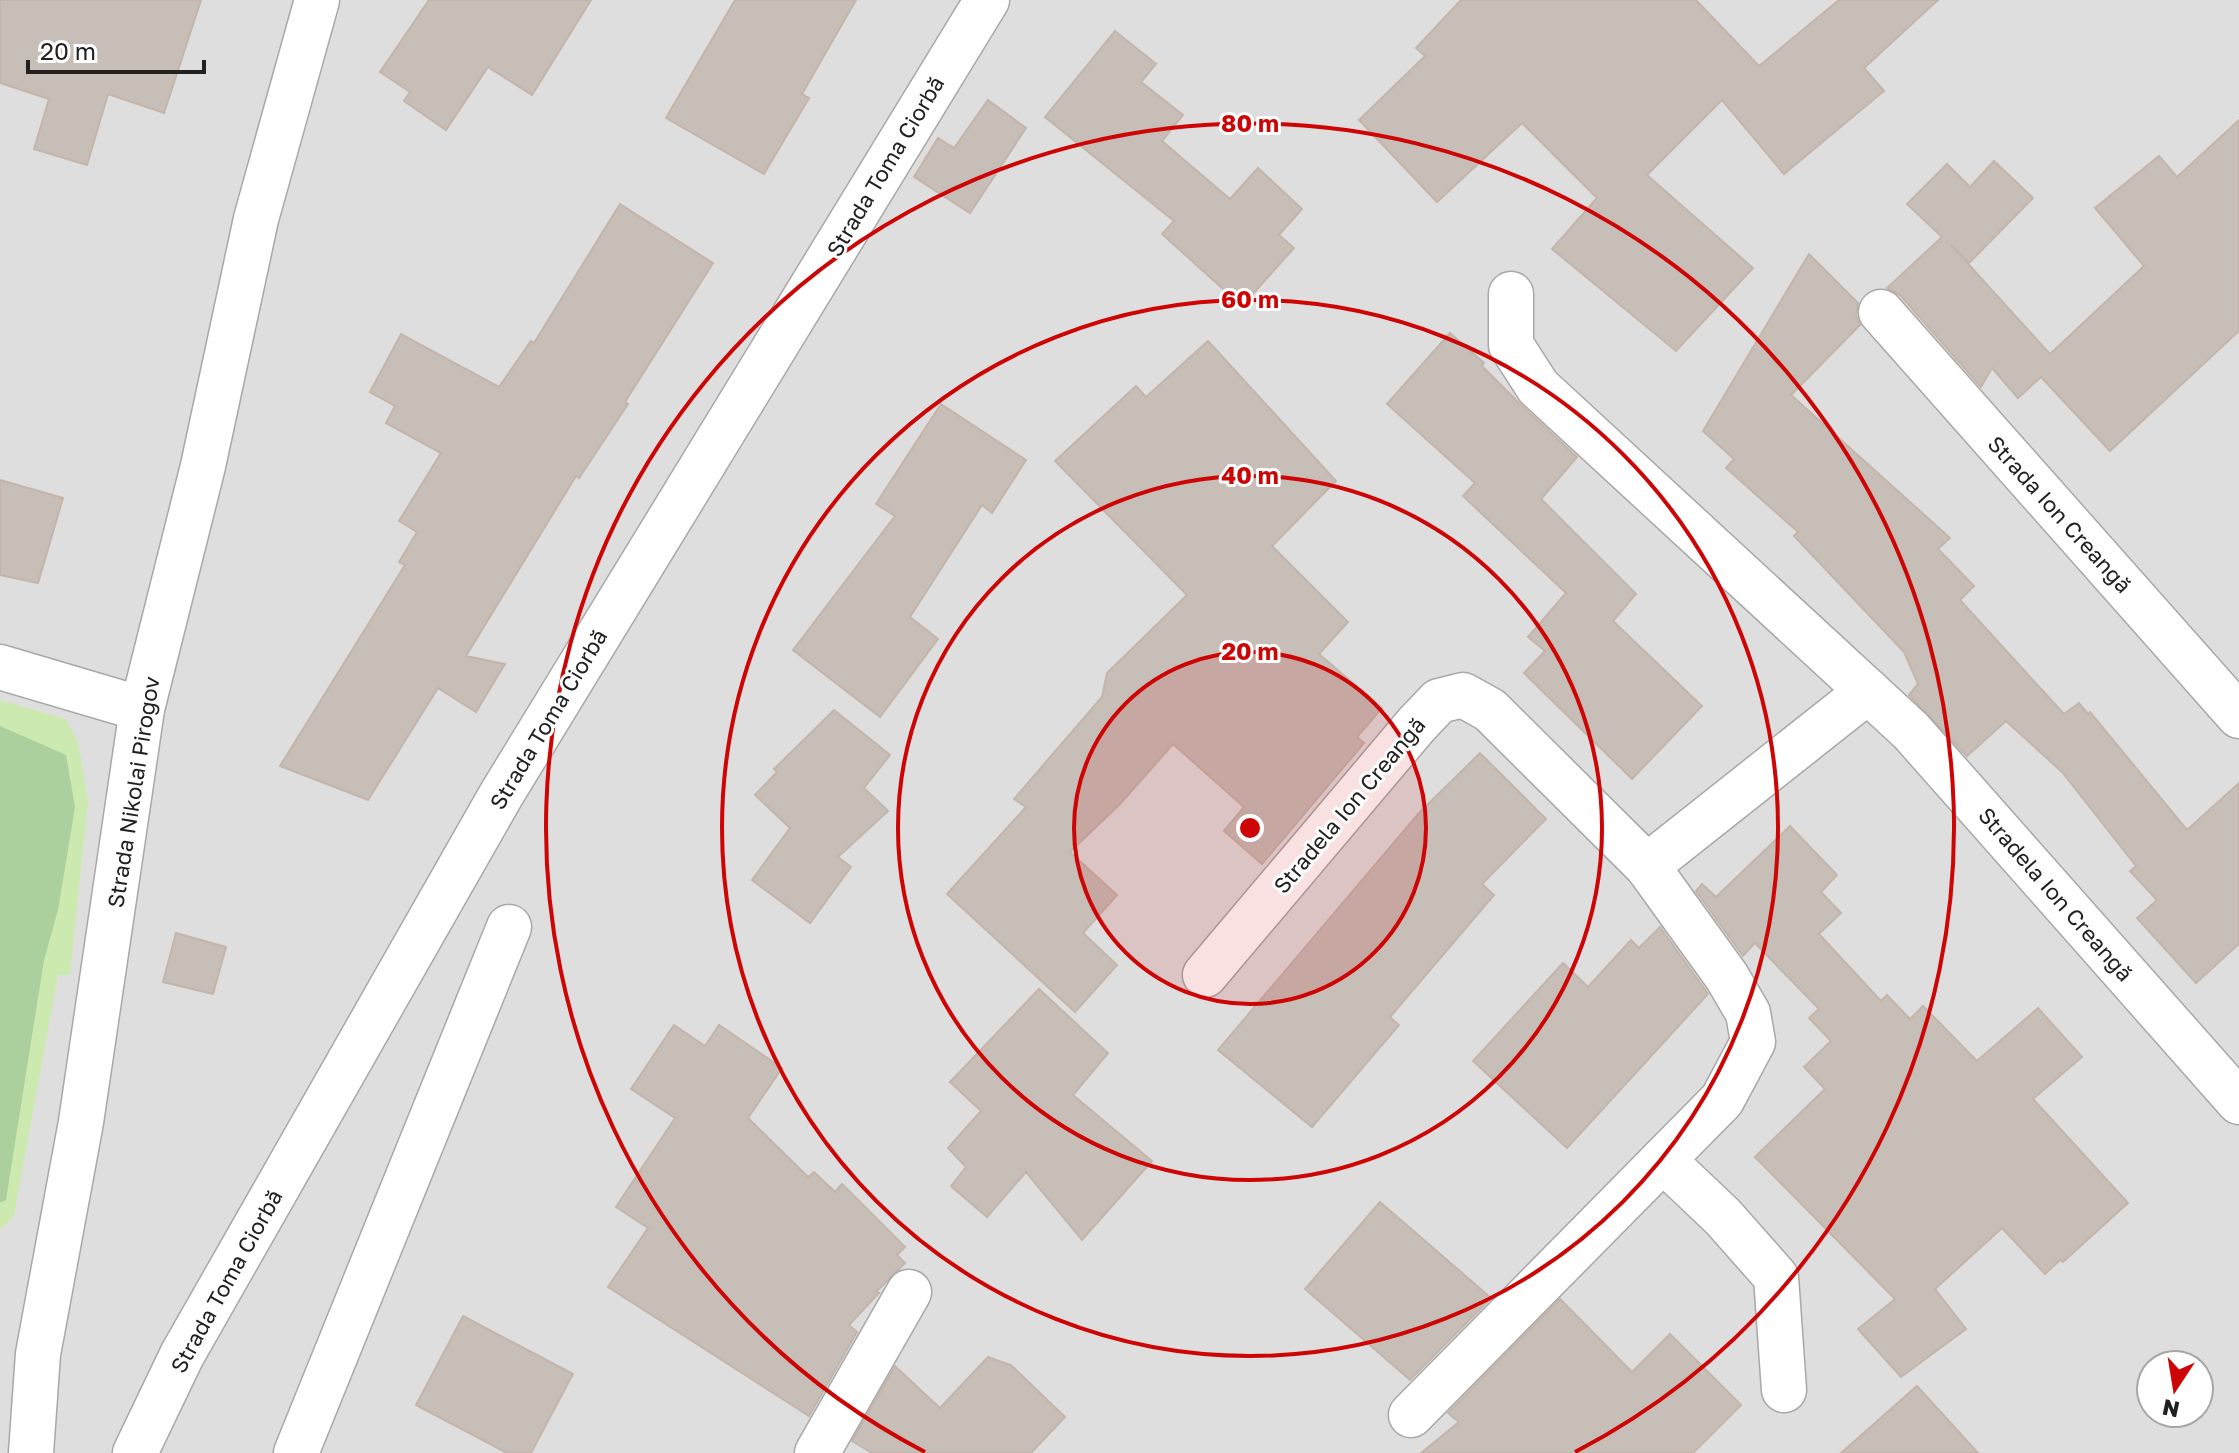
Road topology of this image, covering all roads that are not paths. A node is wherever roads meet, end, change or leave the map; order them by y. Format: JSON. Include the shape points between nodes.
{"nodes":[{"id":1,"x":317,"y":0,"type":"edge"},
{"id":2,"x":987,"y":0,"type":"edge"},
{"id":3,"x":1511,"y":294,"type":"dead end"},
{"id":4,"x":1881,"y":312,"type":"dead end"},
{"id":5,"x":0,"y":667,"type":"edge"},
{"id":6,"x":1868,"y":691,"type":"junction"},
{"id":7,"x":142,"y":709,"type":"junction"},
{"id":8,"x":2239,"y":716,"type":"edge"},
{"id":9,"x":1647,"y":866,"type":"junction"},
{"id":10,"x":509,"y":927,"type":"dead end"},
{"id":11,"x":1205,"y":975,"type":"dead end"},
{"id":12,"x":2239,"y":1102,"type":"edge"},
{"id":13,"x":1663,"y":1160,"type":"junction"},
{"id":14,"x":909,"y":1292,"type":"dead end"},
{"id":15,"x":1784,"y":1390,"type":"dead end"},
{"id":16,"x":1411,"y":1415,"type":"dead end"},
{"id":17,"x":31,"y":1453,"type":"edge"},
{"id":18,"x":135,"y":1453,"type":"edge"},
{"id":19,"x":296,"y":1453,"type":"edge"},
{"id":20,"x":817,"y":1453,"type":"edge"}],
"edges":[{"from":1,"to":7,"type":"street","name":"Strada Nikolai Pirogov","via":[[256,219],[203,466]]},
{"from":2,"to":18,"type":"street","name":"Strada Toma Ciorbă","via":[[501,795],[182,1355]]},
{"from":3,"to":6,"type":"street","name":"Stradela Ion Creangă","via":[[1511,345],[1538,387]]},
{"from":4,"to":8,"type":"street","name":"Strada Ion Creangă"},
{"from":5,"to":7,"type":"street"},
{"from":6,"to":9,"type":"street"},
{"from":6,"to":12,"type":"street","name":"Stradela Ion Creangă","via":[[1911,731]]},
{"from":7,"to":17,"type":"street","name":"Strada Nikolai Pirogov","via":[[81,1122],[38,1354]]},
{"from":9,"to":11,"type":"street","name":"Stradela Ion Creangă","via":[[1490,710],[1463,695],[1439,701]]},
{"from":9,"to":13,"type":"street","name":"Stradela Ion Creangă","via":[[1727,977],[1748,1013],[1753,1042],[1722,1100]]},
{"from":10,"to":19,"type":"street"},
{"from":13,"to":15,"type":"street","via":[[1776,1277]]},
{"from":13,"to":16,"type":"street","name":"Stradela Ion Creangă"},
{"from":14,"to":20,"type":"street"}]}
